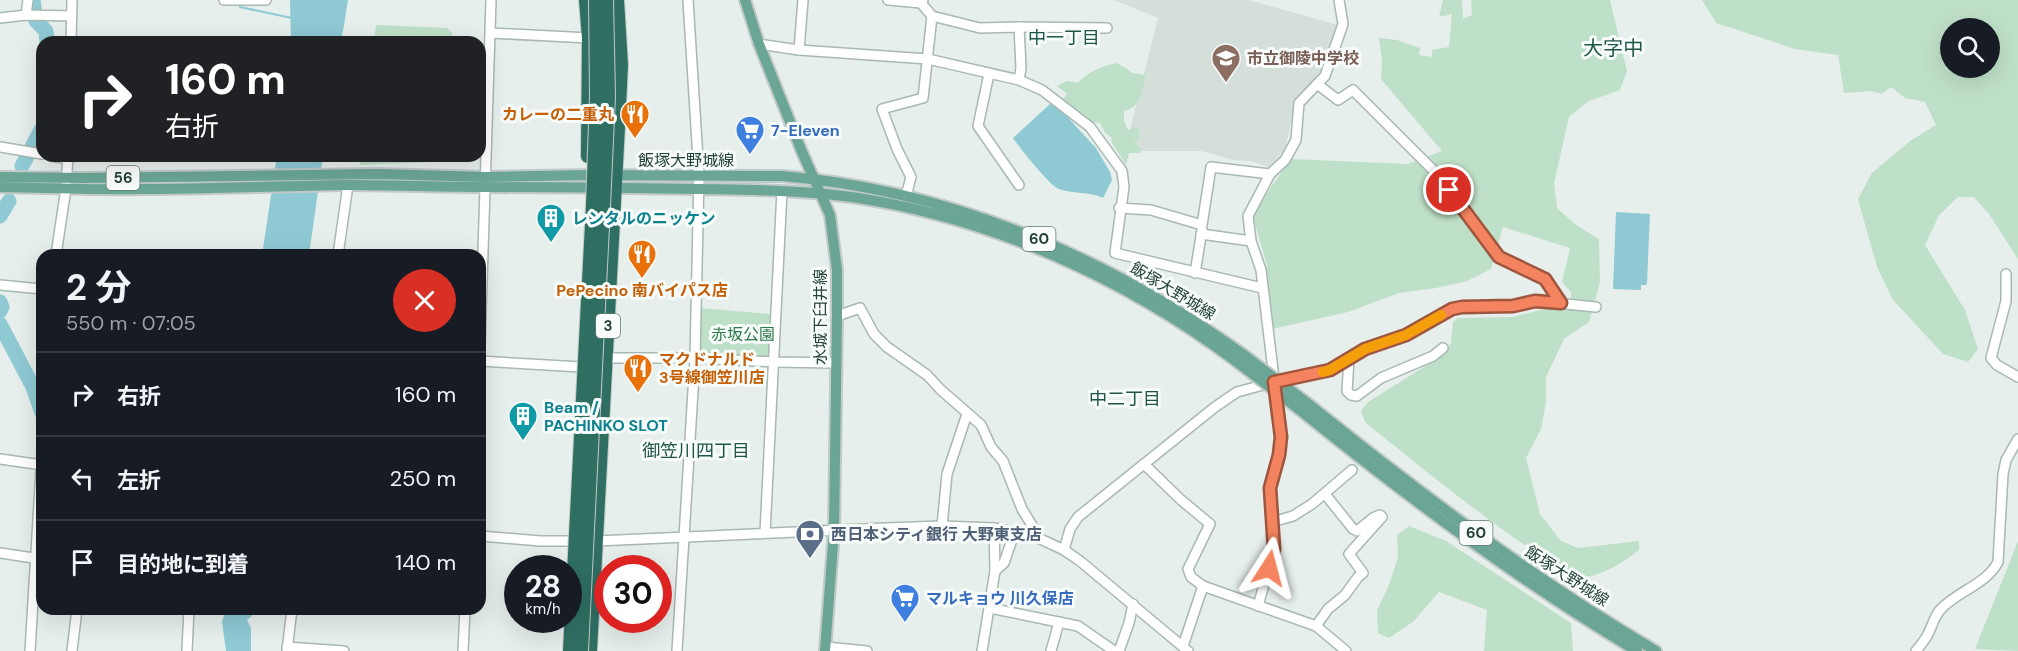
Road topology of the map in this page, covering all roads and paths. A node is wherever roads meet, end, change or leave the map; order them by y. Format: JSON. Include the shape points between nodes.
{"nodes":[{"id":1,"x":28,"y":0,"type":"edge"},
{"id":2,"x":72,"y":0,"type":"edge"},
{"id":3,"x":224,"y":0,"type":"edge"},
{"id":4,"x":266,"y":0,"type":"edge"},
{"id":5,"x":491,"y":0,"type":"edge"},
{"id":6,"x":586,"y":0,"type":"edge"},
{"id":7,"x":596,"y":0,"type":"edge"},
{"id":8,"x":606,"y":0,"type":"edge"},
{"id":9,"x":617,"y":0,"type":"edge"},
{"id":10,"x":688,"y":0,"type":"edge"},
{"id":11,"x":745,"y":0,"type":"edge"},
{"id":12,"x":803,"y":0,"type":"edge"},
{"id":13,"x":888,"y":0,"type":"edge"},
{"id":14,"x":1339,"y":0,"type":"edge"},
{"id":15,"x":922,"y":1,"type":"edge"},
{"id":16,"x":26,"y":15,"type":"junction"},
{"id":17,"x":72,"y":16,"type":"junction"},
{"id":18,"x":932,"y":16,"type":"junction"},
{"id":19,"x":0,"y":18,"type":"edge"},
{"id":20,"x":1019,"y":27,"type":"junction"},
{"id":21,"x":1107,"y":27,"type":"dead end"},
{"id":22,"x":491,"y":33,"type":"junction"},
{"id":23,"x":71,"y":36,"type":"edge"},
{"id":24,"x":589,"y":38,"type":"junction"},
{"id":25,"x":759,"y":44,"type":"junction"},
{"id":26,"x":799,"y":50,"type":"junction"},
{"id":27,"x":928,"y":59,"type":"junction"},
{"id":28,"x":989,"y":74,"type":"junction"},
{"id":29,"x":1019,"y":80,"type":"junction"},
{"id":30,"x":1317,"y":84,"type":"junction"},
{"id":31,"x":0,"y":147,"type":"edge"},
{"id":32,"x":36,"y":153,"type":"edge"},
{"id":33,"x":68,"y":162,"type":"edge"},
{"id":34,"x":1270,"y":174,"type":"junction"},
{"id":35,"x":699,"y":175,"type":"junction"},
{"id":36,"x":0,"y":177,"type":"edge"},
{"id":37,"x":813,"y":179,"type":"junction"},
{"id":38,"x":588,"y":181,"type":"junction"},
{"id":39,"x":615,"y":181,"type":"junction"},
{"id":40,"x":246,"y":182,"type":"junction"},
{"id":41,"x":486,"y":182,"type":"junction"},
{"id":42,"x":66,"y":183,"type":"junction"},
{"id":43,"x":348,"y":185,"type":"junction"},
{"id":44,"x":1019,"y":185,"type":"dead end"},
{"id":45,"x":0,"y":187,"type":"edge"},
{"id":46,"x":698,"y":189,"type":"junction"},
{"id":47,"x":782,"y":191,"type":"junction"},
{"id":48,"x":820,"y":194,"type":"junction"},
{"id":49,"x":906,"y":196,"type":"junction"},
{"id":50,"x":1119,"y":208,"type":"junction"},
{"id":51,"x":1202,"y":230,"type":"junction"},
{"id":52,"x":1251,"y":241,"type":"junction"},
{"id":53,"x":57,"y":249,"type":"edge"},
{"id":54,"x":339,"y":249,"type":"edge"},
{"id":55,"x":483,"y":249,"type":"edge"},
{"id":56,"x":1195,"y":273,"type":"junction"},
{"id":57,"x":2006,"y":274,"type":"dead end"},
{"id":58,"x":0,"y":285,"type":"edge"},
{"id":59,"x":36,"y":288,"type":"edge"},
{"id":60,"x":1262,"y":288,"type":"junction"},
{"id":61,"x":1561,"y":303,"type":"junction"},
{"id":62,"x":1596,"y":307,"type":"dead end"},
{"id":63,"x":837,"y":316,"type":"junction"},
{"id":64,"x":1443,"y":348,"type":"dead end"},
{"id":65,"x":607,"y":358,"type":"junction"},
{"id":66,"x":695,"y":358,"type":"junction"},
{"id":67,"x":1241,"y":358,"type":"junction"},
{"id":68,"x":1349,"y":359,"type":"junction"},
{"id":69,"x":486,"y":361,"type":"edge"},
{"id":70,"x":775,"y":362,"type":"junction"},
{"id":71,"x":835,"y":363,"type":"junction"},
{"id":72,"x":581,"y":367,"type":"junction"},
{"id":73,"x":2018,"y":377,"type":"edge"},
{"id":74,"x":1274,"y":382,"type":"junction"},
{"id":75,"x":1303,"y":406,"type":"junction"},
{"id":76,"x":967,"y":414,"type":"junction"},
{"id":77,"x":2018,"y":439,"type":"edge"},
{"id":78,"x":0,"y":459,"type":"edge"},
{"id":79,"x":36,"y":464,"type":"edge"},
{"id":80,"x":1144,"y":464,"type":"junction"},
{"id":81,"x":1352,"y":470,"type":"dead end"},
{"id":82,"x":1325,"y":494,"type":"junction"},
{"id":83,"x":1272,"y":522,"type":"junction"},
{"id":84,"x":942,"y":526,"type":"junction"},
{"id":85,"x":993,"y":528,"type":"junction"},
{"id":86,"x":834,"y":531,"type":"junction"},
{"id":87,"x":1015,"y":531,"type":"junction"},
{"id":88,"x":765,"y":533,"type":"junction"},
{"id":89,"x":486,"y":536,"type":"edge"},
{"id":90,"x":683,"y":536,"type":"junction"},
{"id":91,"x":1034,"y":536,"type":"junction"},
{"id":92,"x":572,"y":541,"type":"junction"},
{"id":93,"x":597,"y":541,"type":"junction"},
{"id":94,"x":1064,"y":550,"type":"junction"},
{"id":95,"x":0,"y":553,"type":"edge"},
{"id":96,"x":571,"y":555,"type":"edge"},
{"id":97,"x":36,"y":559,"type":"edge"},
{"id":98,"x":995,"y":571,"type":"junction"},
{"id":99,"x":1203,"y":586,"type":"junction"},
{"id":100,"x":36,"y":590,"type":"edge"},
{"id":101,"x":1133,"y":604,"type":"junction"},
{"id":102,"x":1258,"y":606,"type":"junction"},
{"id":103,"x":990,"y":608,"type":"junction"},
{"id":104,"x":76,"y":615,"type":"edge"},
{"id":105,"x":189,"y":615,"type":"edge"},
{"id":106,"x":291,"y":615,"type":"edge"},
{"id":107,"x":465,"y":615,"type":"edge"},
{"id":108,"x":1059,"y":622,"type":"junction"},
{"id":109,"x":1316,"y":626,"type":"junction"},
{"id":110,"x":567,"y":633,"type":"edge"},
{"id":111,"x":287,"y":649,"type":"edge"},
{"id":112,"x":826,"y":649,"type":"edge"},
{"id":113,"x":1186,"y":649,"type":"edge"},
{"id":114,"x":30,"y":651,"type":"edge"},
{"id":115,"x":72,"y":651,"type":"edge"},
{"id":116,"x":187,"y":651,"type":"edge"},
{"id":117,"x":344,"y":651,"type":"edge"},
{"id":118,"x":463,"y":651,"type":"edge"},
{"id":119,"x":568,"y":651,"type":"edge"},
{"id":120,"x":581,"y":651,"type":"edge"},
{"id":121,"x":590,"y":651,"type":"edge"},
{"id":122,"x":677,"y":651,"type":"edge"},
{"id":123,"x":867,"y":651,"type":"edge"},
{"id":124,"x":982,"y":651,"type":"edge"},
{"id":125,"x":1051,"y":651,"type":"edge"},
{"id":126,"x":1114,"y":651,"type":"edge"},
{"id":127,"x":1119,"y":651,"type":"edge"},
{"id":128,"x":1346,"y":651,"type":"edge"},
{"id":129,"x":1637,"y":651,"type":"edge"},
{"id":130,"x":1656,"y":651,"type":"edge"},
{"id":131,"x":1916,"y":651,"type":"edge"}],
"edges":[{"from":1,"to":16,"type":"street"},
{"from":2,"to":17,"type":"street"},
{"from":3,"to":4,"type":"street"},
{"from":5,"to":22,"type":"street"},
{"from":6,"to":24,"type":"highway","number":"3"},
{"from":7,"to":119,"type":"highway","bridge":true,"via":[[592,217]]},
{"from":8,"to":120,"type":"highway","bridge":true,"via":[[608,96]]},
{"from":9,"to":39,"type":"highway","number":"3","via":[[621,65]]},
{"from":10,"to":35,"type":"street"},
{"from":11,"to":25,"type":"main road","name":"水城下臼井線"},
{"from":12,"to":26,"type":"street"},
{"from":13,"to":15,"type":"street"},
{"from":14,"to":30,"type":"street","via":[[1343,24],[1325,76]]},
{"from":15,"to":18,"type":"street"},
{"from":16,"to":17,"type":"street"},
{"from":16,"to":19,"type":"street"},
{"from":17,"to":23,"type":"street"},
{"from":18,"to":20,"type":"street","via":[[980,28]]},
{"from":18,"to":27,"type":"street"},
{"from":20,"to":21,"type":"street"},
{"from":20,"to":29,"type":"street"},
{"from":22,"to":24,"type":"street"},
{"from":22,"to":41,"type":"street"},
{"from":24,"to":38,"type":"highway","number":"3"},
{"from":25,"to":26,"type":"street"},
{"from":25,"to":37,"type":"main road","name":"水城下臼井線"},
{"from":26,"to":27,"type":"street"},
{"from":27,"to":28,"type":"street"},
{"from":27,"to":49,"type":"street","via":[[923,98],[882,109],[911,177]]},
{"from":28,"to":29,"type":"street"},
{"from":28,"to":44,"type":"street","via":[[978,126]]},
{"from":29,"to":50,"type":"street","via":[[1058,101],[1097,135],[1122,171],[1124,187]]},
{"from":30,"to":34,"type":"street","via":[[1299,103],[1296,140],[1285,160]]},
{"from":30,"to":61,"type":"street","via":[[1338,100],[1353,90],[1436,173],[1499,257],[1545,279]]},
{"from":31,"to":32,"type":"street"},
{"from":33,"to":42,"type":"street"},
{"from":34,"to":51,"type":"street","via":[[1211,167]]},
{"from":34,"to":52,"type":"street","via":[[1248,216]]},
{"from":35,"to":37,"type":"main road","name":"飯塚大野城線","number":"60"},
{"from":35,"to":39,"type":"main road","name":"飯塚大野城線","number":"60"},
{"from":35,"to":46,"type":"street"},
{"from":36,"to":42,"type":"main road","number":"56"},
{"from":37,"to":48,"type":"main road","name":"水城下臼井線"},
{"from":37,"to":49,"type":"main road","name":"飯塚大野城線","number":"60"},
{"from":38,"to":39,"type":"main road","name":"飯塚大野城線","number":"60"},
{"from":38,"to":41,"type":"main road","number":"56"},
{"from":38,"to":72,"type":"highway","number":"3"},
{"from":39,"to":46,"type":"main road","name":"飯塚大野城線","number":"60"},
{"from":39,"to":65,"type":"highway","number":"3"},
{"from":40,"to":41,"type":"main road","number":"56","via":[[377,174]]},
{"from":40,"to":42,"type":"main road","number":"56"},
{"from":40,"to":43,"type":"main road","number":"56"},
{"from":41,"to":43,"type":"main road","number":"56"},
{"from":41,"to":55,"type":"street"},
{"from":42,"to":45,"type":"main road","number":"56"},
{"from":42,"to":53,"type":"street"},
{"from":43,"to":54,"type":"street"},
{"from":46,"to":47,"type":"main road","name":"飯塚大野城線","number":"60"},
{"from":46,"to":66,"type":"street"},
{"from":47,"to":48,"type":"main road","name":"飯塚大野城線","number":"60"},
{"from":47,"to":70,"type":"street"},
{"from":48,"to":63,"type":"main road","name":"水城下臼井線","via":[[830,215],[837,270]]},
{"from":48,"to":67,"type":"main road","name":"飯塚大野城線","number":"60","via":[[897,205],[1037,249],[1116,285]]},
{"from":49,"to":67,"type":"main road","name":"飯塚大野城線","number":"60","via":[[1021,231],[1081,257],[1169,304]]},
{"from":50,"to":51,"type":"street","via":[[1151,210]]},
{"from":50,"to":56,"type":"street","via":[[1115,253]]},
{"from":51,"to":52,"type":"street"},
{"from":51,"to":56,"type":"street"},
{"from":52,"to":60,"type":"street","via":[[1261,270]]},
{"from":56,"to":60,"type":"street"},
{"from":57,"to":73,"type":"street","via":[[2006,301],[1991,358]]},
{"from":58,"to":59,"type":"street"},
{"from":60,"to":74,"type":"street"},
{"from":61,"to":62,"type":"street"},
{"from":61,"to":68,"type":"street","via":[[1535,301],[1452,309],[1406,335],[1365,349]]},
{"from":63,"to":71,"type":"main road","name":"水城下臼井線"},
{"from":63,"to":76,"type":"street","via":[[860,308],[886,347],[927,375]]},
{"from":64,"to":68,"type":"street","via":[[1381,378],[1357,396],[1347,391]]},
{"from":65,"to":66,"type":"street"},
{"from":65,"to":93,"type":"highway","number":"3"},
{"from":66,"to":70,"type":"street"},
{"from":66,"to":90,"type":"street"},
{"from":67,"to":75,"type":"main road","name":"飯塚大野城線","number":"60","bridge":true},
{"from":68,"to":74,"type":"street","via":[[1330,370]]},
{"from":69,"to":72,"type":"street"},
{"from":70,"to":71,"type":"street"},
{"from":70,"to":88,"type":"street"},
{"from":71,"to":86,"type":"main road","name":"水城下臼井線"},
{"from":72,"to":92,"type":"highway","number":"3"},
{"from":74,"to":80,"type":"street","via":[[1238,392]]},
{"from":74,"to":83,"type":"street","via":[[1281,437],[1270,488]]},
{"from":75,"to":129,"type":"main road","name":"飯塚大野城線","number":"60","via":[[1399,489]]},
{"from":75,"to":130,"type":"main road","name":"飯塚大野城線","number":"60","via":[[1459,522]]},
{"from":76,"to":84,"type":"street","via":[[947,474]]},
{"from":76,"to":91,"type":"street","via":[[981,425],[1003,461]]},
{"from":77,"to":131,"type":"street","via":[[2003,474],[1998,562],[1994,570],[1938,612],[1927,638]]},
{"from":78,"to":79,"type":"street"},
{"from":80,"to":94,"type":"street","via":[[1078,517]]},
{"from":80,"to":99,"type":"street","via":[[1210,524],[1188,569],[1191,577]]},
{"from":81,"to":82,"type":"street"},
{"from":82,"to":83,"type":"street","via":[[1293,516]]},
{"from":82,"to":109,"type":"street","via":[[1357,531],[1373,518],[1382,517],[1349,554],[1363,573]]},
{"from":83,"to":102,"type":"street","via":[[1274,549]]},
{"from":84,"to":85,"type":"street"},
{"from":84,"to":86,"type":"street"},
{"from":85,"to":87,"type":"street"},
{"from":85,"to":98,"type":"street"},
{"from":86,"to":88,"type":"street"},
{"from":86,"to":112,"type":"main road","name":"水城下臼井線"},
{"from":87,"to":91,"type":"street"},
{"from":87,"to":98,"type":"street","via":[[1004,562]]},
{"from":88,"to":90,"type":"street"},
{"from":89,"to":92,"type":"street"},
{"from":90,"to":93,"type":"street"},
{"from":90,"to":122,"type":"street"},
{"from":91,"to":94,"type":"street"},
{"from":92,"to":93,"type":"street"},
{"from":92,"to":96,"type":"highway","number":"3"},
{"from":93,"to":121,"type":"highway","number":"3"},
{"from":94,"to":101,"type":"street"},
{"from":95,"to":97,"type":"street"},
{"from":98,"to":103,"type":"street"},
{"from":99,"to":102,"type":"street"},
{"from":99,"to":113,"type":"street"},
{"from":100,"to":114,"type":"street"},
{"from":101,"to":113,"type":"street"},
{"from":101,"to":127,"type":"street"},
{"from":102,"to":109,"type":"street"},
{"from":103,"to":108,"type":"street"},
{"from":103,"to":124,"type":"street"},
{"from":104,"to":115,"type":"street"},
{"from":105,"to":116,"type":"street"},
{"from":106,"to":111,"type":"street"},
{"from":107,"to":118,"type":"street"},
{"from":108,"to":125,"type":"street"},
{"from":108,"to":126,"type":"street","via":[[1078,626]]},
{"from":109,"to":128,"type":"street"},
{"from":110,"to":119,"type":"highway"},
{"from":111,"to":117,"type":"street"},
{"from":112,"to":123,"type":"street"}]}
